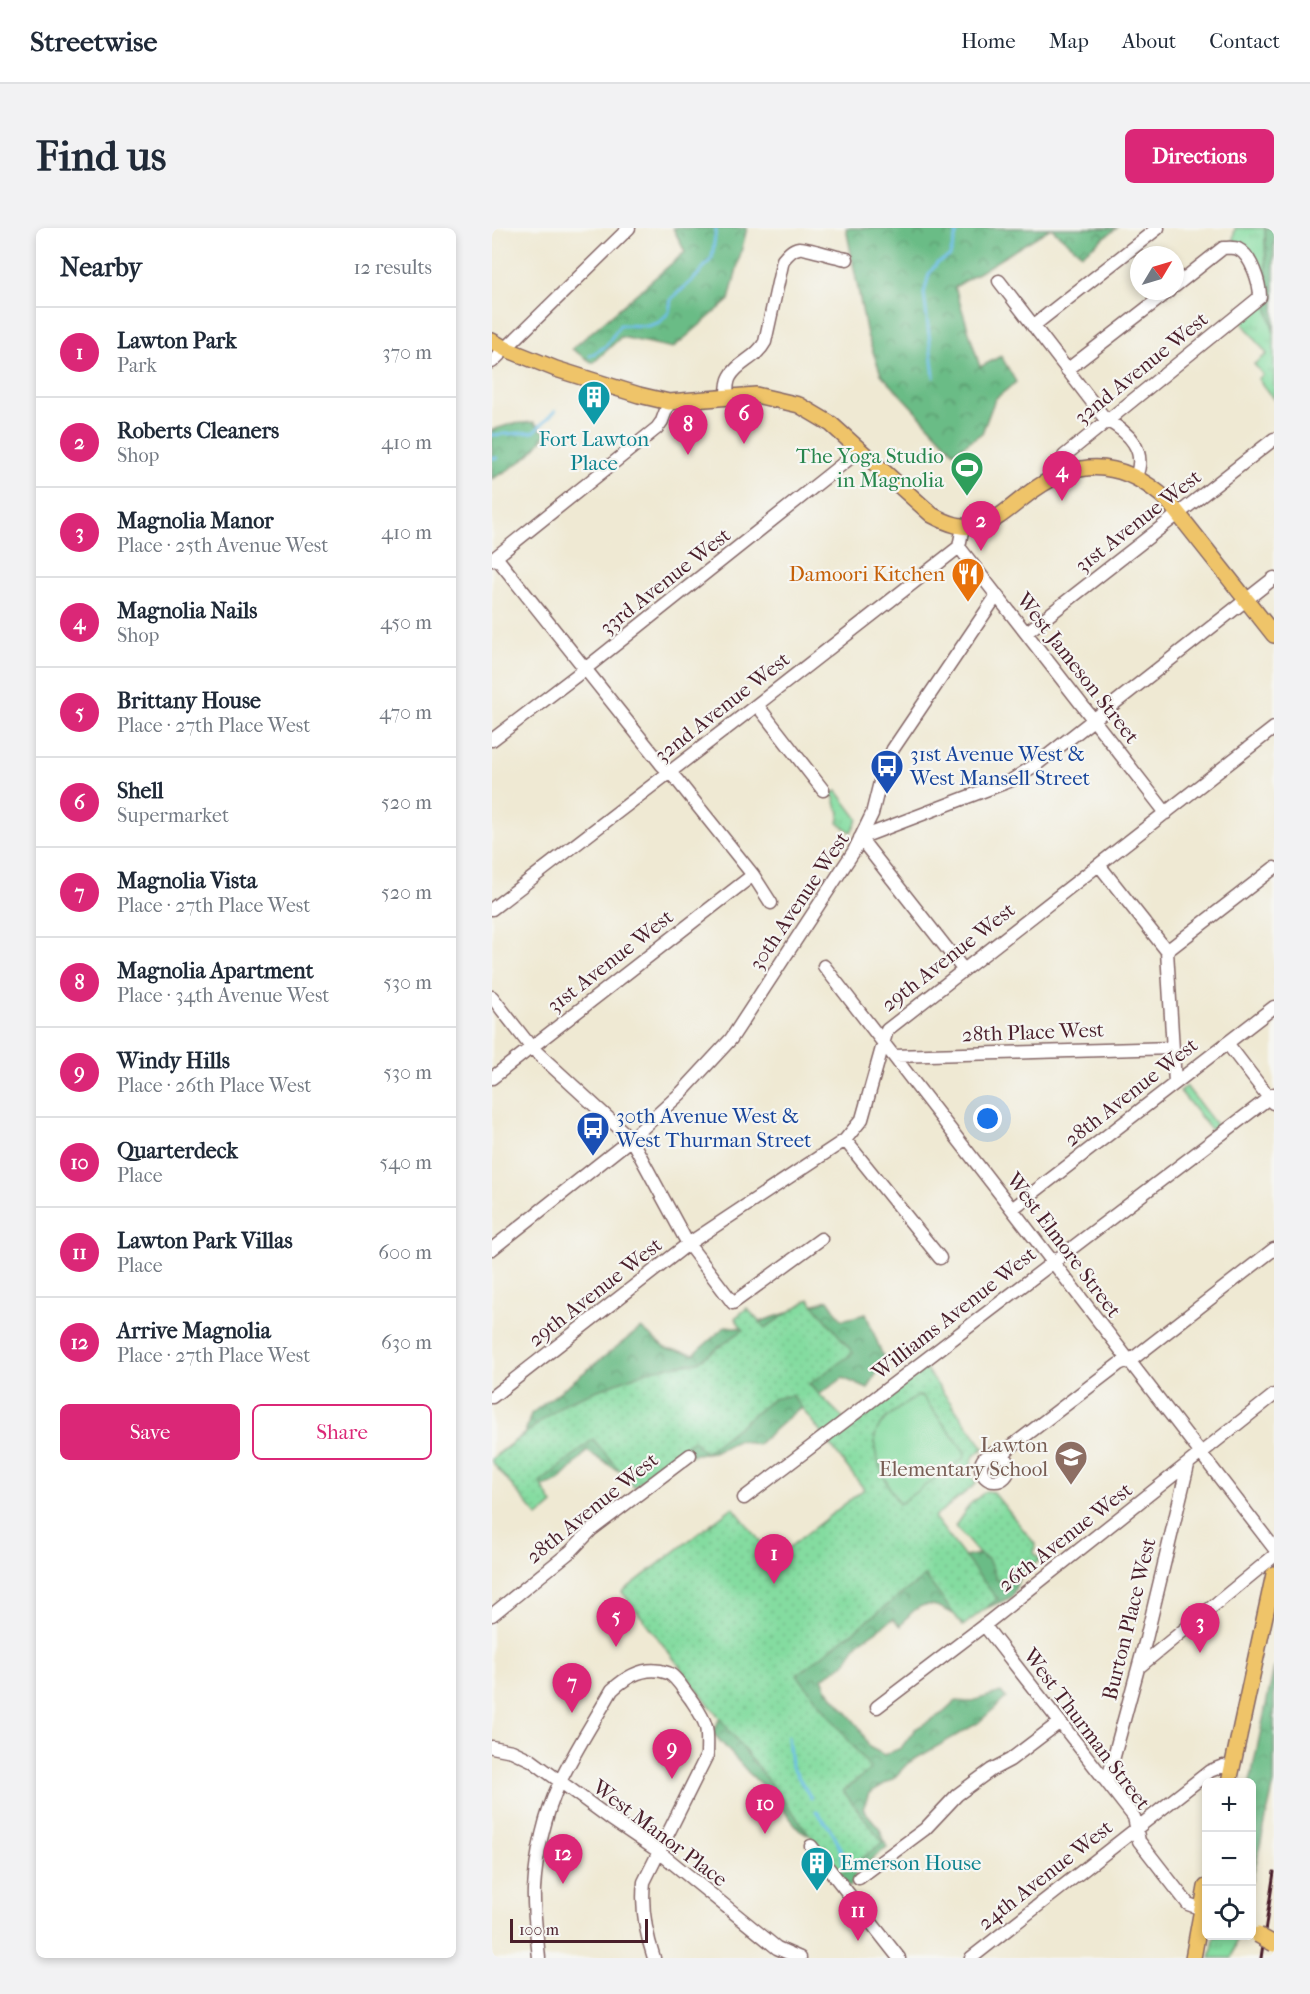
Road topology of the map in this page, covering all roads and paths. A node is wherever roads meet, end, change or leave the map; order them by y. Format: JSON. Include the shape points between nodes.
{"nodes":[{"id":1,"x":629,"y":228,"type":"edge"},
{"id":2,"x":1158,"y":228,"type":"edge"},
{"id":3,"x":847,"y":259,"type":"dead end"},
{"id":4,"x":1184,"y":279,"type":"edge"},
{"id":5,"x":999,"y":281,"type":"dead end"},
{"id":6,"x":1157,"y":300,"type":"edge"},
{"id":7,"x":1033,"y":326,"type":"junction"},
{"id":8,"x":499,"y":345,"type":"edge"},
{"id":9,"x":492,"y":362,"type":"edge"},
{"id":10,"x":1067,"y":370,"type":"junction"},
{"id":11,"x":727,"y":396,"type":"junction"},
{"id":12,"x":669,"y":402,"type":"junction"},
{"id":13,"x":1107,"y":420,"type":"junction"},
{"id":14,"x":1274,"y":439,"type":"edge"},
{"id":15,"x":860,"y":450,"type":"junction"},
{"id":16,"x":1065,"y":472,"type":"junction"},
{"id":17,"x":1136,"y":476,"type":"junction"},
{"id":18,"x":1178,"y":514,"type":"junction"},
{"id":19,"x":963,"y":526,"type":"junction"},
{"id":20,"x":959,"y":547,"type":"junction"},
{"id":21,"x":494,"y":558,"type":"edge"},
{"id":22,"x":1274,"y":578,"type":"edge"},
{"id":23,"x":997,"y":595,"type":"junction"},
{"id":24,"x":1246,"y":600,"type":"junction"},
{"id":25,"x":1026,"y":633,"type":"junction"},
{"id":26,"x":1274,"y":635,"type":"edge"},
{"id":27,"x":585,"y":669,"type":"junction"},
{"id":28,"x":757,"y":705,"type":"junction"},
{"id":29,"x":1094,"y":719,"type":"junction"},
{"id":30,"x":1274,"y":728,"type":"edge"},
{"id":31,"x":492,"y":740,"type":"edge"},
{"id":32,"x":670,"y":773,"type":"junction"},
{"id":33,"x":823,"y":790,"type":"dead end"},
{"id":34,"x":1166,"y":813,"type":"junction"},
{"id":35,"x":860,"y":838,"type":"junction"},
{"id":36,"x":1099,"y":865,"type":"junction"},
{"id":37,"x":1274,"y":868,"type":"edge"},
{"id":38,"x":753,"y":875,"type":"junction"},
{"id":39,"x":771,"y":903,"type":"dead end"},
{"id":40,"x":492,"y":909,"type":"edge"},
{"id":41,"x":1167,"y":951,"type":"junction"},
{"id":42,"x":824,"y":966,"type":"dead end"},
{"id":43,"x":963,"y":969,"type":"junction"},
{"id":44,"x":492,"y":997,"type":"edge"},
{"id":45,"x":1274,"y":1007,"type":"edge"},
{"id":46,"x":883,"y":1041,"type":"junction"},
{"id":47,"x":1227,"y":1043,"type":"junction"},
{"id":48,"x":531,"y":1047,"type":"junction"},
{"id":49,"x":1173,"y":1048,"type":"junction"},
{"id":50,"x":894,"y":1056,"type":"junction"},
{"id":51,"x":492,"y":1077,"type":"edge"},
{"id":52,"x":1175,"y":1083,"type":"junction"},
{"id":53,"x":1272,"y":1098,"type":"edge"},
{"id":54,"x":631,"y":1138,"type":"junction"},
{"id":55,"x":845,"y":1140,"type":"junction"},
{"id":56,"x":1012,"y":1209,"type":"junction"},
{"id":57,"x":821,"y":1239,"type":"dead end"},
{"id":58,"x":688,"y":1244,"type":"junction"},
{"id":59,"x":492,"y":1249,"type":"edge"},
{"id":60,"x":1274,"y":1249,"type":"edge"},
{"id":61,"x":940,"y":1257,"type":"dead end"},
{"id":62,"x":1052,"y":1262,"type":"junction"},
{"id":63,"x":1128,"y":1360,"type":"junction"},
{"id":64,"x":1274,"y":1395,"type":"edge"},
{"id":65,"x":492,"y":1397,"type":"edge"},
{"id":66,"x":1200,"y":1454,"type":"junction"},
{"id":67,"x":690,"y":1455,"type":"dead end"},
{"id":68,"x":1003,"y":1456,"type":"dead end"},
{"id":69,"x":1188,"y":1465,"type":"junction"},
{"id":70,"x":744,"y":1498,"type":"dead end"},
{"id":71,"x":1274,"y":1548,"type":"edge"},
{"id":72,"x":1274,"y":1556,"type":"edge"},
{"id":73,"x":1274,"y":1574,"type":"edge"},
{"id":74,"x":492,"y":1615,"type":"edge"},
{"id":75,"x":984,"y":1625,"type":"junction"},
{"id":76,"x":1139,"y":1666,"type":"junction"},
{"id":77,"x":877,"y":1707,"type":"dead end"},
{"id":78,"x":1060,"y":1722,"type":"junction"},
{"id":79,"x":492,"y":1748,"type":"edge"},
{"id":80,"x":1231,"y":1775,"type":"edge"},
{"id":81,"x":560,"y":1782,"type":"junction"},
{"id":82,"x":1107,"y":1782,"type":"junction"},
{"id":83,"x":1136,"y":1827,"type":"junction"},
{"id":84,"x":811,"y":1846,"type":"dead end"},
{"id":85,"x":658,"y":1851,"type":"junction"},
{"id":86,"x":859,"y":1878,"type":"dead end"},
{"id":87,"x":1202,"y":1908,"type":"edge"},
{"id":88,"x":1202,"y":1918,"type":"edge"},
{"id":89,"x":1256,"y":1933,"type":"edge"},
{"id":90,"x":1274,"y":1944,"type":"edge"},
{"id":91,"x":777,"y":1953,"type":"edge"},
{"id":92,"x":539,"y":1958,"type":"edge"},
{"id":93,"x":654,"y":1958,"type":"edge"},
{"id":94,"x":800,"y":1958,"type":"edge"},
{"id":95,"x":899,"y":1958,"type":"edge"},
{"id":96,"x":970,"y":1958,"type":"edge"},
{"id":97,"x":1193,"y":1958,"type":"edge"}],
"edges":[{"from":1,"to":8,"type":"street"},
{"from":2,"to":7,"type":"street"},
{"from":3,"to":11,"type":"street","via":[[804,248],[789,253],[783,260],[760,352],[729,378]]},
{"from":4,"to":13,"type":"street","name":"32nd Avenue West","via":[[1223,248],[1239,249],[1249,261],[1260,297]]},
{"from":5,"to":7,"type":"street"},
{"from":6,"to":10,"type":"street"},
{"from":7,"to":10,"type":"street"},
{"from":8,"to":9,"type":"street"},
{"from":8,"to":12,"type":"main road","via":[[598,382]]},
{"from":10,"to":13,"type":"street"},
{"from":11,"to":12,"type":"main road"},
{"from":11,"to":15,"type":"main road","via":[[768,396],[799,405],[831,424]]},
{"from":12,"to":21,"type":"street","via":[[657,429]]},
{"from":13,"to":16,"type":"street","name":"32nd Avenue West","via":[[1064,456]]},
{"from":13,"to":17,"type":"street","via":[[1120,427],[1138,449],[1141,465]]},
{"from":14,"to":18,"type":"street","name":"31st Avenue West"},
{"from":15,"to":19,"type":"main road","via":[[932,516]]},
{"from":15,"to":27,"type":"street","name":"33rd Avenue West"},
{"from":16,"to":17,"type":"main road","via":[[1103,468]]},
{"from":16,"to":19,"type":"main road","via":[[1034,489],[998,517],[980,525]]},
{"from":17,"to":18,"type":"main road","via":[[1154,488]]},
{"from":18,"to":24,"type":"main road"},
{"from":18,"to":25,"type":"street","name":"31st Avenue West"},
{"from":19,"to":20,"type":"street"},
{"from":20,"to":23,"type":"street","name":"West Jameson Street"},
{"from":20,"to":28,"type":"street","name":"32nd Avenue West"},
{"from":21,"to":27,"type":"street"},
{"from":22,"to":24,"type":"street","name":"30th Avenue West"},
{"from":23,"to":25,"type":"street","name":"West Jameson Street"},
{"from":23,"to":35,"type":"street","via":[[893,749],[882,774],[873,814]]},
{"from":24,"to":26,"type":"main road"},
{"from":24,"to":29,"type":"street","name":"30th Avenue West"},
{"from":25,"to":29,"type":"street","name":"West Jameson Street"},
{"from":27,"to":31,"type":"street","name":"33rd Avenue West"},
{"from":27,"to":32,"type":"street"},
{"from":28,"to":32,"type":"street","name":"32nd Avenue West"},
{"from":28,"to":33,"type":"street"},
{"from":29,"to":34,"type":"street","name":"West Jameson Street"},
{"from":29,"to":35,"type":"street","name":"30th Avenue West","via":[[1012,780]]},
{"from":30,"to":34,"type":"street","name":"29th Avenue West"},
{"from":32,"to":38,"type":"street"},
{"from":32,"to":40,"type":"street","name":"32nd Avenue West"},
{"from":34,"to":36,"type":"street","name":"29th Avenue West"},
{"from":35,"to":43,"type":"street"},
{"from":35,"to":54,"type":"street","name":"30th Avenue West","via":[[731,1039],[681,1093]]},
{"from":36,"to":41,"type":"street"},
{"from":36,"to":43,"type":"street","name":"29th Avenue West"},
{"from":37,"to":41,"type":"street"},
{"from":38,"to":39,"type":"street"},
{"from":38,"to":48,"type":"street","name":"31st Avenue West"},
{"from":41,"to":49,"type":"street"},
{"from":42,"to":46,"type":"street","name":"West Elmore Street"},
{"from":43,"to":46,"type":"street","name":"29th Avenue West","via":[[886,1030]]},
{"from":44,"to":48,"type":"street"},
{"from":45,"to":47,"type":"street","name":"28th Avenue West"},
{"from":46,"to":50,"type":"street","name":"West Elmore Street"},
{"from":46,"to":55,"type":"street","name":"29th Avenue West","via":[[862,1119]]},
{"from":47,"to":52,"type":"street","name":"28th Avenue West"},
{"from":47,"to":53,"type":"street"},
{"from":48,"to":51,"type":"street","name":"31st Avenue West"},
{"from":48,"to":54,"type":"street"},
{"from":49,"to":50,"type":"street","name":"28th Place West"},
{"from":49,"to":52,"type":"street"},
{"from":50,"to":56,"type":"street","name":"West Elmore Street"},
{"from":52,"to":56,"type":"street","name":"28th Avenue West"},
{"from":53,"to":62,"type":"street","name":"Williams Avenue West"},
{"from":54,"to":58,"type":"street"},
{"from":54,"to":59,"type":"street","name":"30th Avenue West"},
{"from":55,"to":58,"type":"street","name":"29th Avenue West"},
{"from":55,"to":61,"type":"street"},
{"from":56,"to":62,"type":"street","name":"West Elmore Street"},
{"from":57,"to":58,"type":"street","via":[[733,1302]]},
{"from":58,"to":65,"type":"street","name":"29th Avenue West"},
{"from":60,"to":63,"type":"street"},
{"from":62,"to":63,"type":"street","name":"West Elmore Street"},
{"from":62,"to":70,"type":"street","name":"Williams Avenue West"},
{"from":63,"to":66,"type":"street","name":"West Elmore Street"},
{"from":63,"to":68,"type":"street"},
{"from":64,"to":66,"type":"street","name":"26th Avenue West"},
{"from":66,"to":69,"type":"street","name":"26th Avenue West"},
{"from":66,"to":71,"type":"street","name":"West Elmore Street"},
{"from":67,"to":74,"type":"street","name":"28th Avenue West","via":[[591,1530]]},
{"from":69,"to":75,"type":"street","name":"26th Avenue West"},
{"from":69,"to":76,"type":"street","name":"Burton Place West"},
{"from":72,"to":76,"type":"street"},
{"from":73,"to":80,"type":"main road"},
{"from":75,"to":77,"type":"street","name":"26th Avenue West"},
{"from":75,"to":78,"type":"street","name":"West Thurman Street"},
{"from":76,"to":82,"type":"street","name":"Burton Place West"},
{"from":78,"to":82,"type":"street","name":"West Thurman Street"},
{"from":78,"to":86,"type":"street","via":[[957,1795],[924,1829]]},
{"from":79,"to":81,"type":"street","name":"West Manor Place","via":[[512,1751],[531,1760]]},
{"from":80,"to":83,"type":"street","name":"24th Avenue West","via":[[1223,1766],[1210,1771]]},
{"from":81,"to":85,"type":"street","name":"West Manor Place"},
{"from":81,"to":85,"type":"street","via":[[612,1690],[638,1673],[668,1673],[697,1708],[706,1727],[707,1755]]},
{"from":81,"to":92,"type":"street","via":[[539,1851],[534,1889]]},
{"from":82,"to":83,"type":"street","name":"West Thurman Street","via":[[1134,1817]]},
{"from":83,"to":87,"type":"street","name":"West Thurman Street","via":[[1139,1840],[1188,1904]]},
{"from":83,"to":96,"type":"street","name":"24th Avenue West"},
{"from":84,"to":95,"type":"street"},
{"from":85,"to":91,"type":"street","name":"West Manor Place"},
{"from":85,"to":93,"type":"street","via":[[644,1882],[642,1898]]},
{"from":88,"to":97,"type":"main road"},
{"from":89,"to":90,"type":"main road","bridge":true},
{"from":91,"to":94,"type":"street","name":"West Manor Place"}]}
